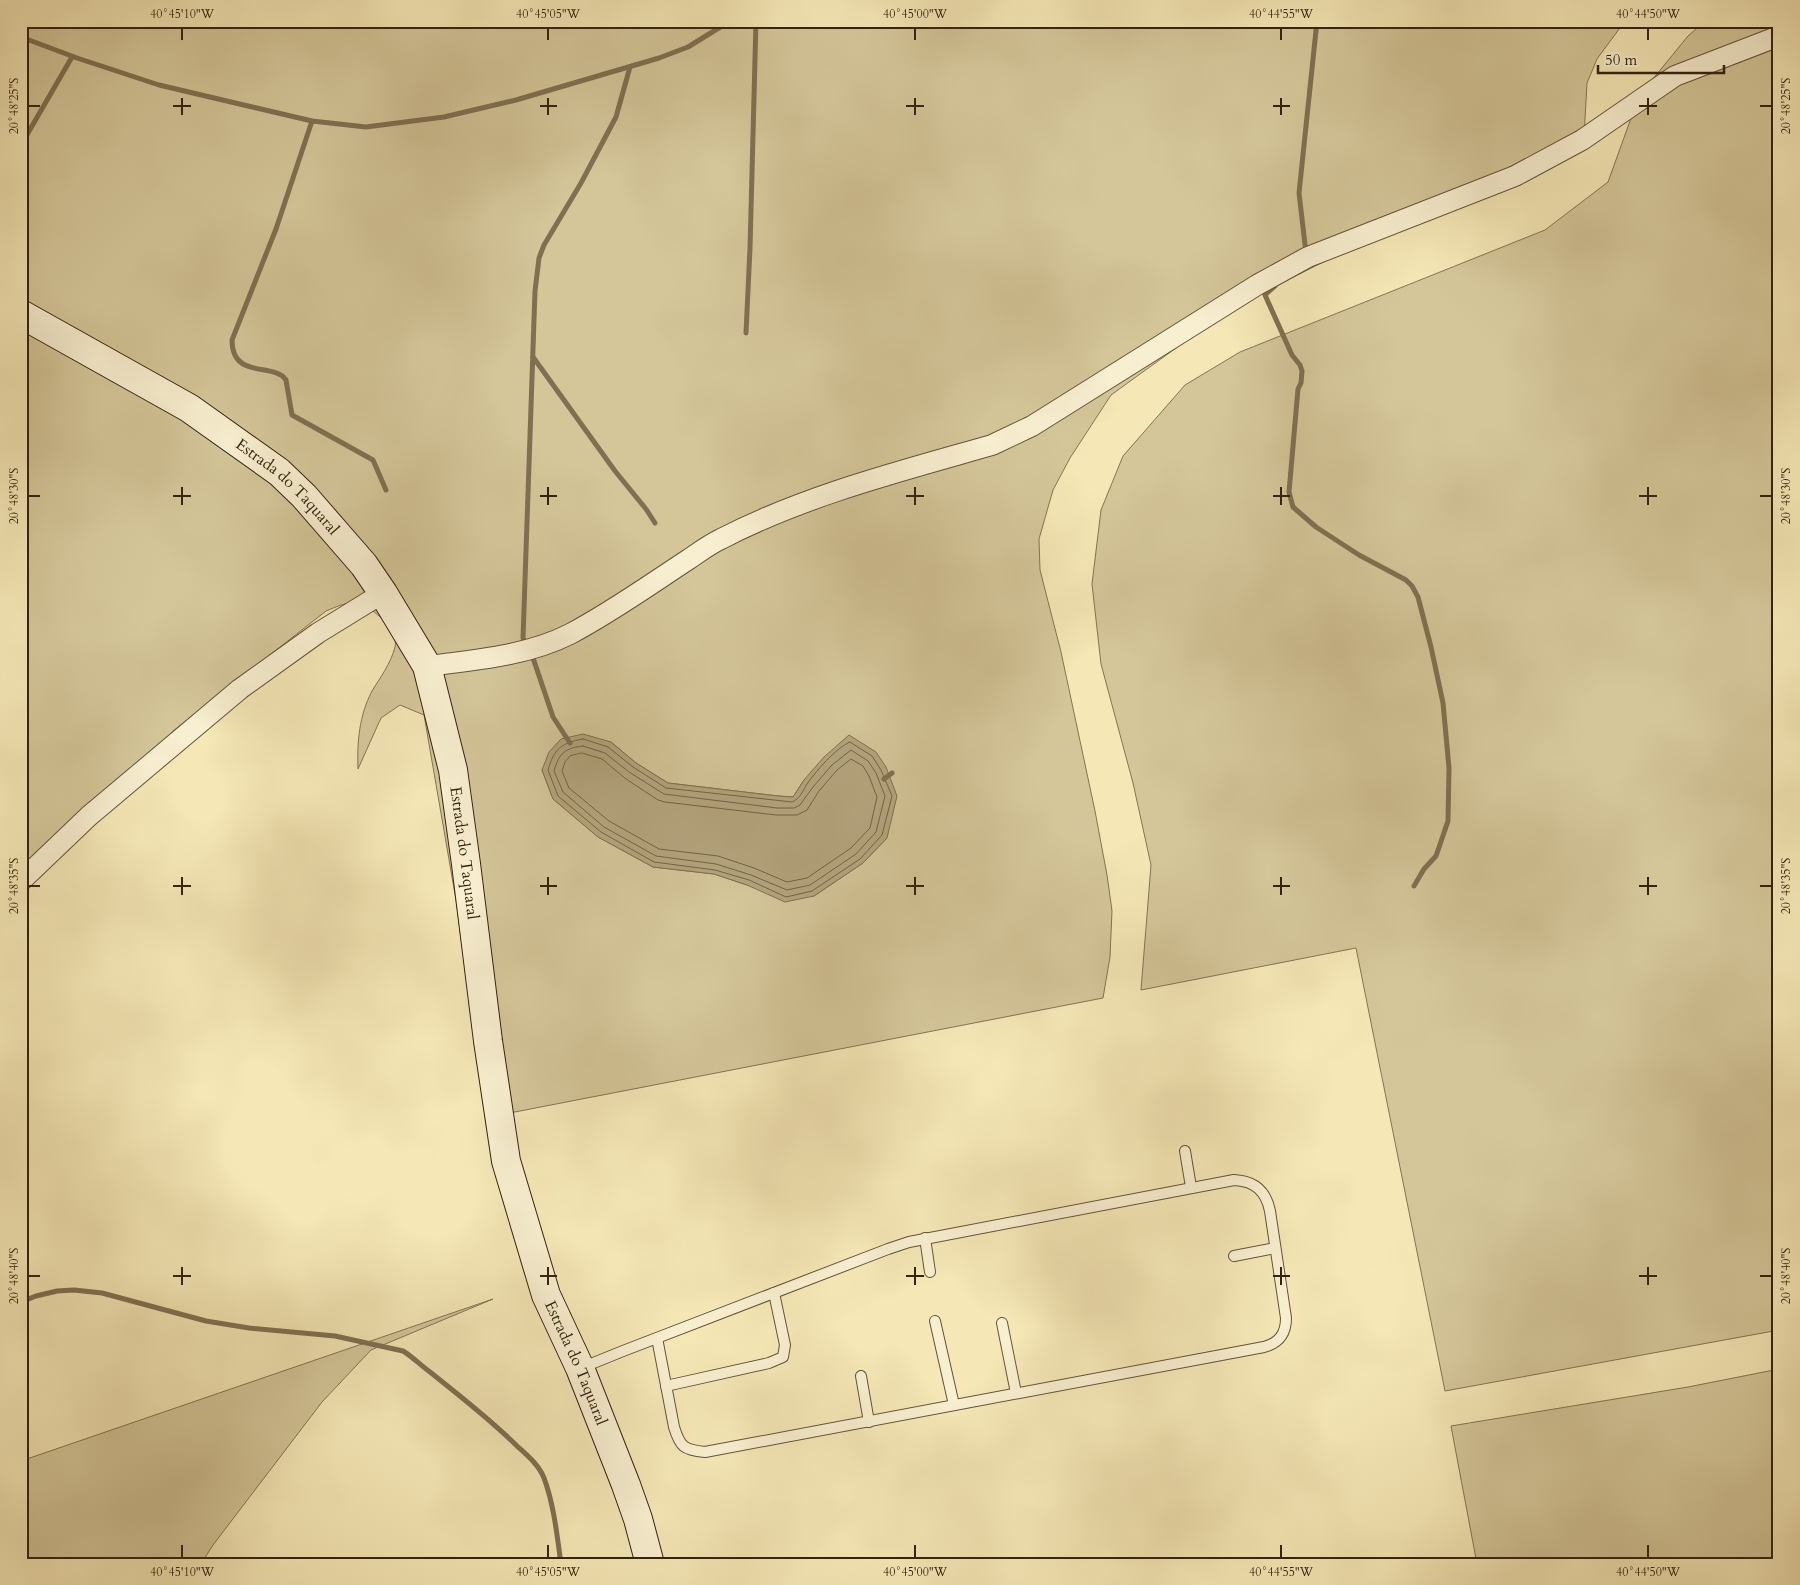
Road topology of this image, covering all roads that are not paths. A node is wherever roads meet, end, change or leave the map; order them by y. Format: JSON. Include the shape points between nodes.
{"nodes":[{"id":1,"x":1779,"y":36,"type":"edge"},
{"id":2,"x":21,"y":314,"type":"edge"},
{"id":3,"x":383,"y":593,"type":"junction"},
{"id":4,"x":427,"y":666,"type":"junction"},
{"id":5,"x":21,"y":881,"type":"edge"},
{"id":6,"x":1185,"y":1151,"type":"dead end"},
{"id":7,"x":1191,"y":1187,"type":"junction"},
{"id":8,"x":925,"y":1238,"type":"junction"},
{"id":9,"x":1275,"y":1248,"type":"junction"},
{"id":10,"x":1234,"y":1256,"type":"dead end"},
{"id":11,"x":930,"y":1272,"type":"dead end"},
{"id":12,"x":774,"y":1294,"type":"junction"},
{"id":13,"x":936,"y":1321,"type":"dead end"},
{"id":14,"x":1002,"y":1323,"type":"dead end"},
{"id":15,"x":657,"y":1338,"type":"junction"},
{"id":16,"x":580,"y":1368,"type":"junction"},
{"id":17,"x":860,"y":1376,"type":"dead end"},
{"id":18,"x":666,"y":1386,"type":"junction"},
{"id":19,"x":1016,"y":1393,"type":"junction"},
{"id":20,"x":954,"y":1405,"type":"junction"},
{"id":21,"x":870,"y":1422,"type":"junction"},
{"id":22,"x":650,"y":1564,"type":"edge"}],
"edges":[{"from":1,"to":4,"type":"street","via":[[1675,76],[1582,140],[1515,176],[1308,257],[1010,437],[864,482],[719,539],[569,635],[501,655]]},
{"from":2,"to":3,"type":"street","name":"Estrada do Taquaral","via":[[189,408],[279,472],[364,565]]},
{"from":3,"to":4,"type":"street","name":"Estrada do Taquaral"},
{"from":3,"to":5,"type":"street","via":[[318,633],[240,689],[89,816]]},
{"from":4,"to":16,"type":"street","name":"Estrada do Taquaral","via":[[453,770],[506,1161],[546,1295]]},
{"from":6,"to":7,"type":"lane"},
{"from":7,"to":8,"type":"lane"},
{"from":7,"to":9,"type":"lane","via":[[1234,1180],[1258,1187],[1268,1203]]},
{"from":8,"to":11,"type":"lane"},
{"from":8,"to":12,"type":"lane","via":[[888,1249]]},
{"from":9,"to":10,"type":"lane"},
{"from":9,"to":19,"type":"lane","via":[[1286,1318],[1284,1333],[1274,1344]]},
{"from":12,"to":15,"type":"lane"},
{"from":12,"to":18,"type":"lane","via":[[785,1345],[784,1357]]},
{"from":13,"to":20,"type":"lane"},
{"from":14,"to":19,"type":"lane"},
{"from":15,"to":16,"type":"lane"},
{"from":15,"to":18,"type":"lane"},
{"from":16,"to":22,"type":"street","name":"Estrada do Taquaral","via":[[638,1519]]},
{"from":17,"to":21,"type":"lane"},
{"from":18,"to":21,"type":"lane","via":[[678,1440],[684,1448],[694,1451],[718,1451]]},
{"from":19,"to":20,"type":"lane"},
{"from":20,"to":21,"type":"lane"}]}
